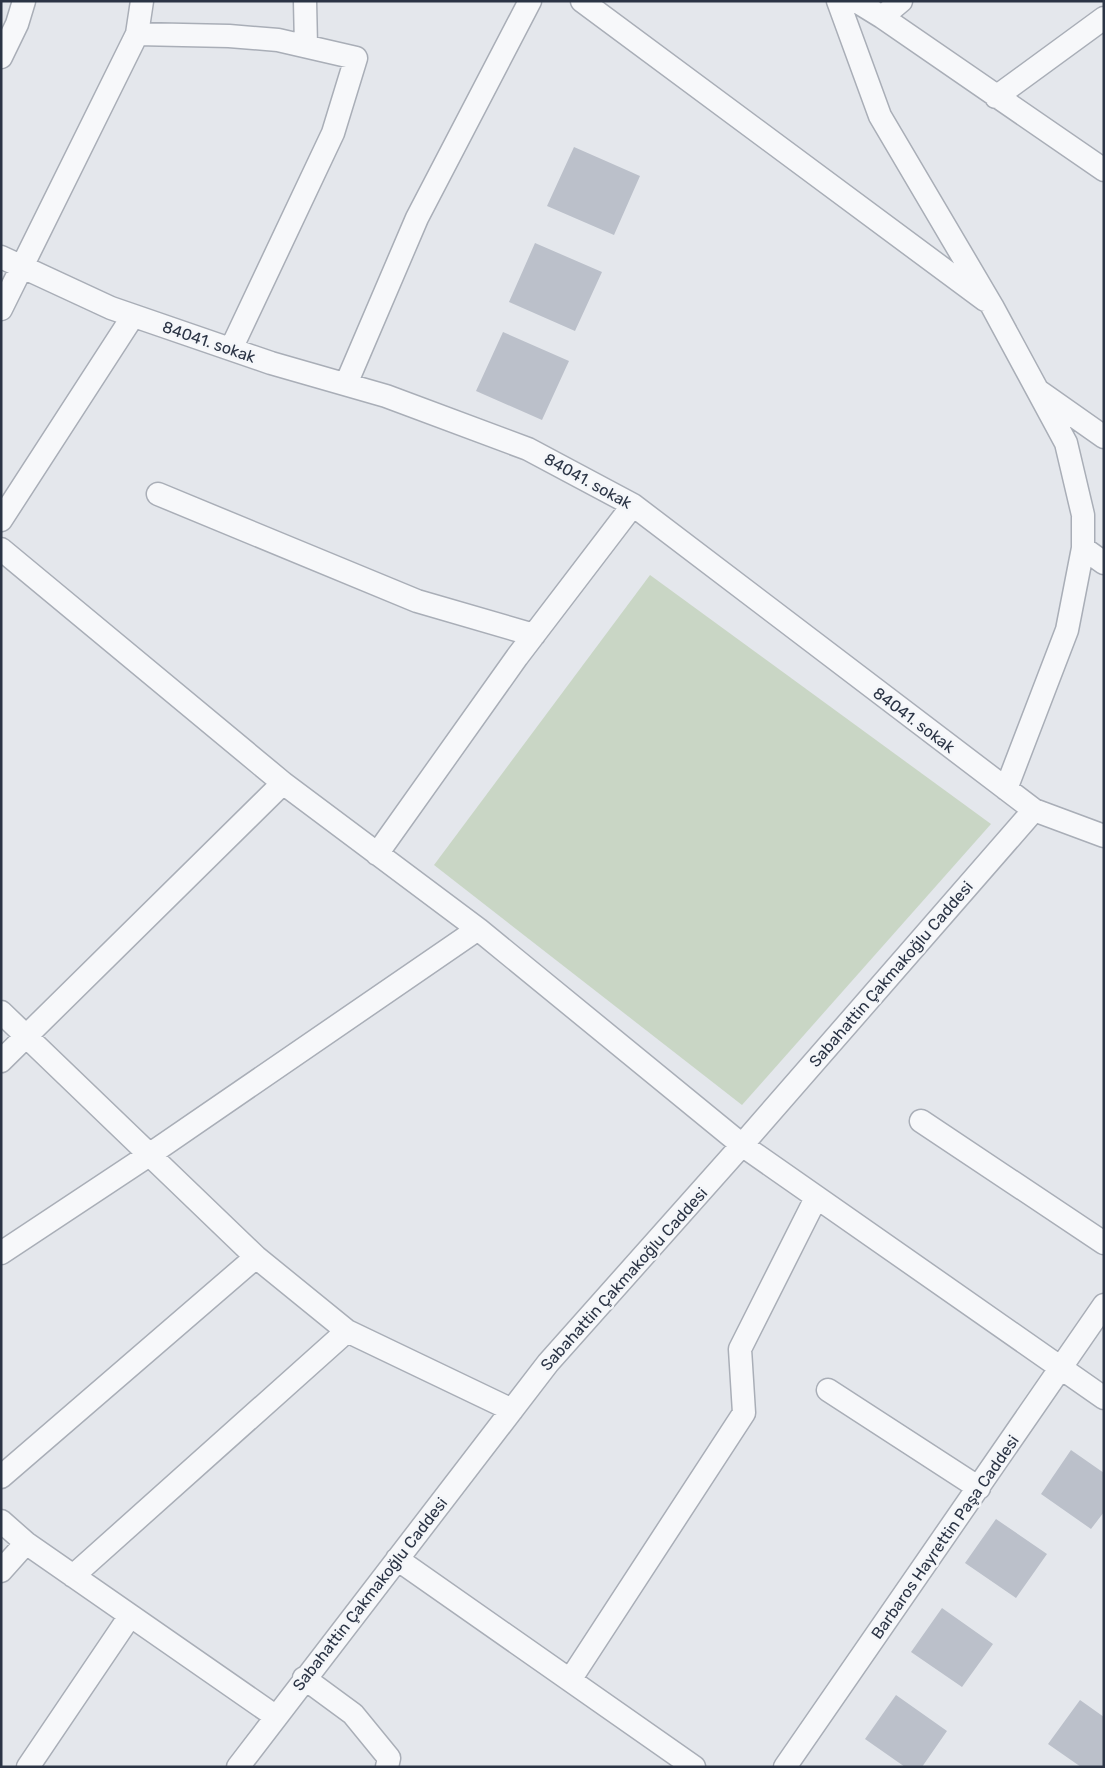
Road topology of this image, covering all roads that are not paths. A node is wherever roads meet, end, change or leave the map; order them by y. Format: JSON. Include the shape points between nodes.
{"nodes":[{"id":1,"x":24,"y":1,"type":"edge"},
{"id":2,"x":142,"y":1,"type":"edge"},
{"id":3,"x":305,"y":1,"type":"edge"},
{"id":4,"x":530,"y":1,"type":"edge"},
{"id":5,"x":582,"y":1,"type":"edge"},
{"id":6,"x":838,"y":1,"type":"edge"},
{"id":7,"x":856,"y":1,"type":"edge"},
{"id":8,"x":901,"y":1,"type":"edge"},
{"id":9,"x":882,"y":17,"type":"junction"},
{"id":10,"x":1104,"y":18,"type":"edge"},
{"id":11,"x":137,"y":34,"type":"junction"},
{"id":12,"x":306,"y":46,"type":"junction"},
{"id":13,"x":1,"y":57,"type":"edge"},
{"id":14,"x":996,"y":97,"type":"junction"},
{"id":15,"x":1104,"y":170,"type":"edge"},
{"id":16,"x":11,"y":261,"type":"edge"},
{"id":17,"x":992,"y":306,"type":"junction"},
{"id":18,"x":1,"y":309,"type":"edge"},
{"id":19,"x":134,"y":316,"type":"junction"},
{"id":20,"x":231,"y":350,"type":"junction"},
{"id":21,"x":346,"y":384,"type":"junction"},
{"id":22,"x":1036,"y":388,"type":"junction"},
{"id":23,"x":1104,"y":437,"type":"edge"},
{"id":24,"x":158,"y":494,"type":"dead end"},
{"id":25,"x":633,"y":505,"type":"junction"},
{"id":26,"x":1,"y":520,"type":"edge"},
{"id":27,"x":1083,"y":548,"type":"junction"},
{"id":28,"x":1,"y":549,"type":"edge"},
{"id":29,"x":1104,"y":563,"type":"edge"},
{"id":30,"x":534,"y":635,"type":"junction"},
{"id":31,"x":283,"y":783,"type":"junction"},
{"id":32,"x":1006,"y":789,"type":"junction"},
{"id":33,"x":1034,"y":810,"type":"junction"},
{"id":34,"x":1104,"y":836,"type":"edge"},
{"id":35,"x":377,"y":854,"type":"junction"},
{"id":36,"x":478,"y":929,"type":"junction"},
{"id":37,"x":1,"y":1012,"type":"edge"},
{"id":38,"x":28,"y":1036,"type":"junction"},
{"id":39,"x":1,"y":1061,"type":"edge"},
{"id":40,"x":920,"y":1121,"type":"dead end"},
{"id":41,"x":742,"y":1145,"type":"junction"},
{"id":42,"x":149,"y":1155,"type":"junction"},
{"id":43,"x":816,"y":1198,"type":"junction"},
{"id":44,"x":1104,"y":1243,"type":"edge"},
{"id":45,"x":1,"y":1254,"type":"edge"},
{"id":46,"x":256,"y":1257,"type":"junction"},
{"id":47,"x":1104,"y":1305,"type":"edge"},
{"id":48,"x":347,"y":1331,"type":"junction"},
{"id":49,"x":1061,"y":1370,"type":"junction"},
{"id":50,"x":828,"y":1390,"type":"dead end"},
{"id":51,"x":1104,"y":1398,"type":"edge"},
{"id":52,"x":512,"y":1410,"type":"junction"},
{"id":53,"x":1,"y":1477,"type":"edge"},
{"id":54,"x":979,"y":1488,"type":"junction"},
{"id":55,"x":1,"y":1521,"type":"edge"},
{"id":56,"x":26,"y":1543,"type":"junction"},
{"id":57,"x":397,"y":1559,"type":"junction"},
{"id":58,"x":1,"y":1571,"type":"edge"},
{"id":59,"x":73,"y":1576,"type":"junction"},
{"id":60,"x":130,"y":1616,"type":"junction"},
{"id":61,"x":304,"y":1678,"type":"junction"},
{"id":62,"x":570,"y":1680,"type":"junction"},
{"id":63,"x":275,"y":1716,"type":"junction"},
{"id":64,"x":28,"y":1767,"type":"edge"},
{"id":65,"x":238,"y":1767,"type":"edge"},
{"id":66,"x":387,"y":1767,"type":"edge"},
{"id":67,"x":694,"y":1767,"type":"edge"},
{"id":68,"x":785,"y":1767,"type":"edge"}],
"edges":[{"from":1,"to":13,"type":"street"},
{"from":2,"to":11,"type":"street"},
{"from":3,"to":12,"type":"street"},
{"from":4,"to":21,"type":"street","via":[[418,218]]},
{"from":5,"to":17,"type":"street"},
{"from":6,"to":17,"type":"street","via":[[880,116]]},
{"from":7,"to":9,"type":"street"},
{"from":8,"to":9,"type":"street"},
{"from":9,"to":14,"type":"street"},
{"from":10,"to":14,"type":"street"},
{"from":11,"to":12,"type":"street","via":[[229,36]]},
{"from":11,"to":16,"type":"street"},
{"from":12,"to":20,"type":"street","via":[[356,58],[333,133]]},
{"from":14,"to":15,"type":"street"},
{"from":16,"to":18,"type":"street"},
{"from":16,"to":19,"type":"street","name":"84041. sokak"},
{"from":17,"to":22,"type":"street"},
{"from":19,"to":20,"type":"street","name":"84041. sokak"},
{"from":19,"to":26,"type":"street"},
{"from":20,"to":21,"type":"street","name":"84041. sokak"},
{"from":21,"to":25,"type":"street","name":"84041. sokak","via":[[528,449]]},
{"from":22,"to":23,"type":"street"},
{"from":22,"to":27,"type":"street","via":[[1066,443],[1083,515]]},
{"from":24,"to":30,"type":"street","via":[[418,601]]},
{"from":25,"to":30,"type":"street"},
{"from":25,"to":32,"type":"street","name":"84041. sokak"},
{"from":27,"to":29,"type":"street"},
{"from":27,"to":32,"type":"street","via":[[1068,630]]},
{"from":28,"to":31,"type":"street"},
{"from":30,"to":35,"type":"street"},
{"from":31,"to":35,"type":"street"},
{"from":31,"to":38,"type":"street"},
{"from":32,"to":33,"type":"street","name":"84041. sokak"},
{"from":33,"to":34,"type":"street","name":"84041. sokak"},
{"from":33,"to":41,"type":"street","name":"Sabahattin Çakmakoğlu Caddesi"},
{"from":35,"to":36,"type":"street"},
{"from":36,"to":41,"type":"street"},
{"from":36,"to":42,"type":"street"},
{"from":37,"to":38,"type":"street"},
{"from":38,"to":39,"type":"street"},
{"from":38,"to":42,"type":"street"},
{"from":40,"to":44,"type":"street"},
{"from":41,"to":43,"type":"street"},
{"from":41,"to":52,"type":"street","name":"Sabahattin Çakmakoğlu Caddesi","via":[[548,1363]]},
{"from":42,"to":45,"type":"street"},
{"from":42,"to":46,"type":"street"},
{"from":43,"to":49,"type":"street"},
{"from":43,"to":62,"type":"street","via":[[740,1349],[744,1413]]},
{"from":46,"to":48,"type":"street"},
{"from":46,"to":53,"type":"street"},
{"from":47,"to":49,"type":"street","name":"Barbaros Hayrettin Paşa Caddesi"},
{"from":48,"to":52,"type":"street"},
{"from":48,"to":59,"type":"street"},
{"from":49,"to":51,"type":"street"},
{"from":49,"to":54,"type":"street","name":"Barbaros Hayrettin Paşa Caddesi"},
{"from":50,"to":54,"type":"street"},
{"from":52,"to":57,"type":"street","name":"Sabahattin Çakmakoğlu Caddesi"},
{"from":54,"to":68,"type":"street","name":"Barbaros Hayrettin Paşa Caddesi"},
{"from":55,"to":56,"type":"street"},
{"from":56,"to":58,"type":"street"},
{"from":56,"to":59,"type":"street"},
{"from":57,"to":61,"type":"street","name":"Sabahattin Çakmakoğlu Caddesi"},
{"from":57,"to":62,"type":"street"},
{"from":59,"to":60,"type":"street"},
{"from":60,"to":63,"type":"street"},
{"from":60,"to":64,"type":"street"},
{"from":61,"to":63,"type":"street","name":"Sabahattin Çakmakoğlu Caddesi"},
{"from":61,"to":66,"type":"street","via":[[353,1714],[389,1758]]},
{"from":62,"to":67,"type":"street"},
{"from":63,"to":65,"type":"street","name":"Sabahattin Çakmakoğlu Caddesi"}]}
